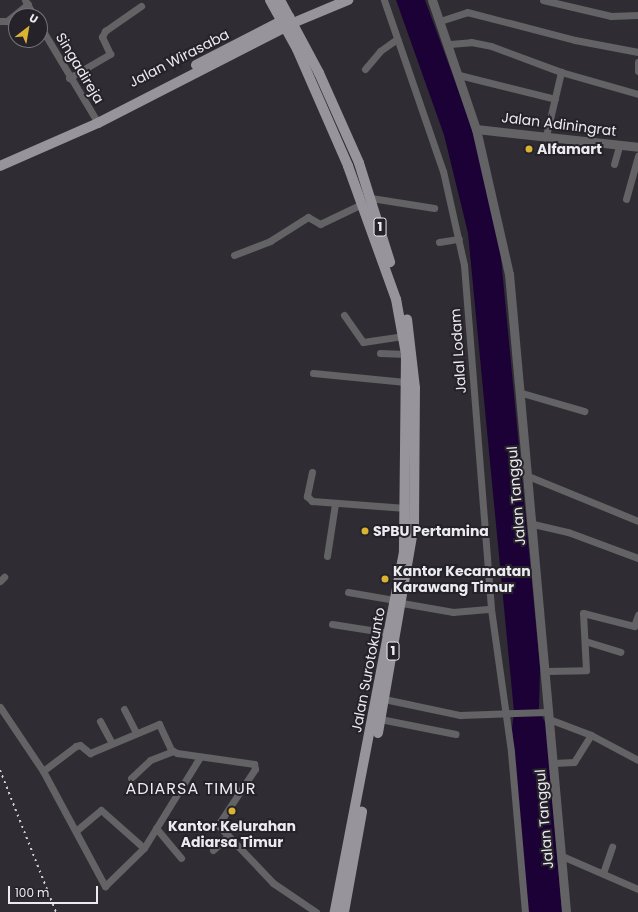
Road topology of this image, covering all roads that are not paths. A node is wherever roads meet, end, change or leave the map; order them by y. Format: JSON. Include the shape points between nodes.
{"nodes":[{"id":1,"x":270,"y":0,"type":"edge"},
{"id":2,"x":280,"y":0,"type":"edge"},
{"id":3,"x":333,"y":0,"type":"edge"},
{"id":4,"x":348,"y":0,"type":"edge"},
{"id":5,"x":384,"y":0,"type":"edge"},
{"id":6,"x":432,"y":0,"type":"edge"},
{"id":7,"x":544,"y":0,"type":"edge"},
{"id":8,"x":26,"y":2,"type":"edge"},
{"id":9,"x":141,"y":6,"type":"dead end"},
{"id":10,"x":638,"y":15,"type":"edge"},
{"id":11,"x":0,"y":21,"type":"edge"},
{"id":12,"x":440,"y":21,"type":"junction"},
{"id":13,"x":288,"y":22,"type":"junction"},
{"id":14,"x":397,"y":39,"type":"junction"},
{"id":15,"x":48,"y":40,"type":"edge"},
{"id":16,"x":450,"y":44,"type":"junction"},
{"id":17,"x":638,"y":52,"type":"edge"},
{"id":18,"x":638,"y":62,"type":"edge"},
{"id":19,"x":365,"y":69,"type":"dead end"},
{"id":20,"x":638,"y":71,"type":"edge"},
{"id":21,"x":560,"y":72,"type":"junction"},
{"id":22,"x":459,"y":75,"type":"junction"},
{"id":23,"x":69,"y":78,"type":"junction"},
{"id":24,"x":638,"y":94,"type":"edge"},
{"id":25,"x":555,"y":99,"type":"junction"},
{"id":26,"x":94,"y":121,"type":"junction"},
{"id":27,"x":476,"y":129,"type":"junction"},
{"id":28,"x":546,"y":136,"type":"junction"},
{"id":29,"x":618,"y":146,"type":"junction"},
{"id":30,"x":638,"y":147,"type":"edge"},
{"id":31,"x":638,"y":156,"type":"edge"},
{"id":32,"x":614,"y":164,"type":"dead end"},
{"id":33,"x":0,"y":166,"type":"edge"},
{"id":34,"x":371,"y":198,"type":"junction"},
{"id":35,"x":626,"y":199,"type":"dead end"},
{"id":36,"x":362,"y":204,"type":"junction"},
{"id":37,"x":434,"y":208,"type":"dead end"},
{"id":38,"x":459,"y":239,"type":"junction"},
{"id":39,"x":439,"y":242,"type":"dead end"},
{"id":40,"x":234,"y":255,"type":"dead end"},
{"id":41,"x":344,"y":315,"type":"dead end"},
{"id":42,"x":403,"y":336,"type":"junction"},
{"id":43,"x":380,"y":354,"type":"dead end"},
{"id":44,"x":406,"y":354,"type":"junction"},
{"id":45,"x":313,"y":374,"type":"dead end"},
{"id":46,"x":406,"y":382,"type":"junction"},
{"id":47,"x":522,"y":393,"type":"junction"},
{"id":48,"x":584,"y":411,"type":"dead end"},
{"id":49,"x":312,"y":472,"type":"dead end"},
{"id":50,"x":411,"y":476,"type":"junction"},
{"id":51,"x":528,"y":476,"type":"junction"},
{"id":52,"x":335,"y":504,"type":"junction"},
{"id":53,"x":406,"y":508,"type":"junction"},
{"id":54,"x":638,"y":521,"type":"edge"},
{"id":55,"x":533,"y":524,"type":"junction"},
{"id":56,"x":327,"y":556,"type":"dead end"},
{"id":57,"x":638,"y":558,"type":"edge"},
{"id":58,"x":348,"y":592,"type":"dead end"},
{"id":59,"x":399,"y":602,"type":"junction"},
{"id":60,"x":491,"y":609,"type":"junction"},
{"id":61,"x":396,"y":615,"type":"junction"},
{"id":62,"x":638,"y":615,"type":"edge"},
{"id":63,"x":332,"y":624,"type":"dead end"},
{"id":64,"x":636,"y":626,"type":"edge"},
{"id":65,"x":389,"y":633,"type":"junction"},
{"id":66,"x":585,"y":641,"type":"junction"},
{"id":67,"x":620,"y":652,"type":"dead end"},
{"id":68,"x":547,"y":672,"type":"junction"},
{"id":69,"x":384,"y":699,"type":"junction"},
{"id":70,"x":0,"y":707,"type":"edge"},
{"id":71,"x":124,"y":710,"type":"dead end"},
{"id":72,"x":506,"y":712,"type":"junction"},
{"id":73,"x":545,"y":714,"type":"junction"},
{"id":74,"x":380,"y":719,"type":"junction"},
{"id":75,"x":100,"y":721,"type":"dead end"},
{"id":76,"x":135,"y":731,"type":"junction"},
{"id":77,"x":456,"y":734,"type":"dead end"},
{"id":78,"x":591,"y":735,"type":"junction"},
{"id":79,"x":112,"y":742,"type":"junction"},
{"id":80,"x":173,"y":751,"type":"junction"},
{"id":81,"x":200,"y":757,"type":"junction"},
{"id":82,"x":638,"y":760,"type":"edge"},
{"id":83,"x":553,"y":763,"type":"junction"},
{"id":84,"x":43,"y":771,"type":"junction"},
{"id":85,"x":131,"y":778,"type":"dead end"},
{"id":86,"x":156,"y":828,"type":"junction"},
{"id":87,"x":77,"y":830,"type":"junction"},
{"id":88,"x":228,"y":836,"type":"junction"},
{"id":89,"x":612,"y":847,"type":"dead end"},
{"id":90,"x":144,"y":848,"type":"junction"},
{"id":91,"x":213,"y":850,"type":"dead end"},
{"id":92,"x":562,"y":856,"type":"junction"},
{"id":93,"x":181,"y":858,"type":"dead end"},
{"id":94,"x":603,"y":873,"type":"junction"},
{"id":95,"x":638,"y":889,"type":"edge"},
{"id":96,"x":316,"y":912,"type":"edge"},
{"id":97,"x":335,"y":912,"type":"edge"},
{"id":98,"x":344,"y":912,"type":"edge"},
{"id":99,"x":525,"y":912,"type":"edge"},
{"id":100,"x":566,"y":912,"type":"edge"}],
"edges":[{"from":1,"to":13,"type":"main road","number":"1"},
{"from":2,"to":13,"type":"main road","number":"1"},
{"from":3,"to":13,"type":"main road"},
{"from":4,"to":13,"type":"main road"},
{"from":5,"to":14,"type":"street","name":"Jalal Lodam"},
{"from":6,"to":12,"type":"street","name":"Jalan Tanggul"},
{"from":7,"to":10,"type":"street","via":[[611,16]]},
{"from":8,"to":11,"type":"street","via":[[7,21]]},
{"from":9,"to":23,"type":"street","via":[[105,31],[102,37],[110,54]]},
{"from":12,"to":16,"type":"street","name":"Jalan Tanggul"},
{"from":12,"to":17,"type":"street","via":[[467,12],[575,40]]},
{"from":13,"to":26,"type":"main road","name":"Jalan Wirasaba"},
{"from":13,"to":34,"type":"main road","number":"1","via":[[319,73]]},
{"from":13,"to":36,"type":"main road","number":"1"},
{"from":14,"to":19,"type":"street","via":[[380,51]]},
{"from":14,"to":38,"type":"street","name":"Jalal Lodam","via":[[443,171]]},
{"from":15,"to":23,"type":"street","name":"Singadireja"},
{"from":16,"to":21,"type":"street","via":[[471,42],[491,46]]},
{"from":16,"to":22,"type":"street","name":"Jalan Tanggul"},
{"from":18,"to":20,"type":"street"},
{"from":21,"to":24,"type":"street"},
{"from":21,"to":25,"type":"street"},
{"from":22,"to":25,"type":"street"},
{"from":22,"to":27,"type":"street","name":"Jalan Tanggul"},
{"from":23,"to":26,"type":"street","name":"Singadireja"},
{"from":25,"to":28,"type":"street"},
{"from":26,"to":33,"type":"main road","name":"Jalan Wirasaba"},
{"from":27,"to":28,"type":"street","name":"Jalan Adiningrat"},
{"from":27,"to":47,"type":"street","name":"Jalan Tanggul","via":[[509,274]]},
{"from":28,"to":29,"type":"street","name":"Jalan Adiningrat"},
{"from":29,"to":30,"type":"street","name":"Jalan Adiningrat"},
{"from":29,"to":32,"type":"street"},
{"from":31,"to":35,"type":"street"},
{"from":34,"to":37,"type":"street"},
{"from":34,"to":50,"type":"main road","name":"Jalan Surotokunto","number":"1","via":[[410,334],[415,388]]},
{"from":36,"to":40,"type":"street","via":[[320,224],[308,217],[270,241]]},
{"from":36,"to":42,"type":"main road","number":"1","via":[[396,299]]},
{"from":38,"to":39,"type":"street"},
{"from":38,"to":60,"type":"street","name":"Jalal Lodam","via":[[469,317]]},
{"from":41,"to":42,"type":"street","via":[[363,342]]},
{"from":42,"to":44,"type":"main road","number":"1"},
{"from":43,"to":44,"type":"street"},
{"from":44,"to":46,"type":"main road","number":"1"},
{"from":45,"to":46,"type":"street"},
{"from":46,"to":50,"type":"main road","name":"Jalan Surotokunto","number":"1"},
{"from":47,"to":48,"type":"street"},
{"from":47,"to":51,"type":"street","name":"Jalan Tanggul"},
{"from":49,"to":52,"type":"street","via":[[307,498]]},
{"from":50,"to":53,"type":"main road","name":"Jalan Surotokunto","number":"1"},
{"from":50,"to":59,"type":"main road","name":"Jalan Surotokunto","number":"1","via":[[414,525]]},
{"from":51,"to":54,"type":"street"},
{"from":51,"to":55,"type":"street","name":"Jalan Tanggul"},
{"from":52,"to":53,"type":"street"},
{"from":52,"to":56,"type":"street"},
{"from":53,"to":59,"type":"main road","name":"Jalan Surotokunto","number":"1"},
{"from":55,"to":57,"type":"street","via":[[568,532]]},
{"from":55,"to":68,"type":"street","name":"Jalan Tanggul"},
{"from":58,"to":59,"type":"street"},
{"from":59,"to":60,"type":"street","via":[[453,612]]},
{"from":59,"to":61,"type":"main road","name":"Jalan Surotokunto","number":"1"},
{"from":60,"to":72,"type":"street","name":"Jalal Lodam"},
{"from":61,"to":65,"type":"main road","name":"Jalan Surotokunto","number":"1"},
{"from":61,"to":69,"type":"main road","name":"Jalan Surotokunto","number":"1"},
{"from":62,"to":64,"type":"street"},
{"from":63,"to":65,"type":"street"},
{"from":64,"to":66,"type":"street","via":[[583,613]]},
{"from":65,"to":97,"type":"main road","name":"Jalan Surotokunto","number":"1"},
{"from":66,"to":67,"type":"street"},
{"from":66,"to":68,"type":"street","via":[[586,670]]},
{"from":68,"to":73,"type":"street","name":"Jalan Tanggul"},
{"from":69,"to":72,"type":"street","via":[[460,715]]},
{"from":69,"to":74,"type":"main road","name":"Jalan Surotokunto","number":"1"},
{"from":70,"to":84,"type":"street"},
{"from":71,"to":76,"type":"street"},
{"from":72,"to":73,"type":"street"},
{"from":72,"to":99,"type":"street","name":"Jalal Lodam"},
{"from":73,"to":78,"type":"street"},
{"from":73,"to":83,"type":"street","name":"Jalan Tanggul"},
{"from":74,"to":77,"type":"street"},
{"from":74,"to":98,"type":"main road","name":"Jalan Surotokunto","number":"1"},
{"from":75,"to":79,"type":"street"},
{"from":76,"to":79,"type":"street"},
{"from":76,"to":80,"type":"street","via":[[161,724]]},
{"from":78,"to":82,"type":"street"},
{"from":78,"to":83,"type":"street","via":[[574,762]]},
{"from":79,"to":84,"type":"street","via":[[90,753],[80,745],[76,746]]},
{"from":80,"to":81,"type":"street"},
{"from":80,"to":85,"type":"street","via":[[150,760]]},
{"from":81,"to":86,"type":"street"},
{"from":81,"to":88,"type":"street","via":[[231,758],[255,766],[218,822]]},
{"from":83,"to":92,"type":"street","name":"Jalan Tanggul"},
{"from":84,"to":87,"type":"street"},
{"from":86,"to":90,"type":"street"},
{"from":86,"to":93,"type":"street"},
{"from":87,"to":90,"type":"street","via":[[100,810]]},
{"from":87,"to":90,"type":"street","via":[[105,886]]},
{"from":88,"to":91,"type":"street"},
{"from":88,"to":96,"type":"street","via":[[274,883]]},
{"from":89,"to":94,"type":"street"},
{"from":92,"to":94,"type":"street"},
{"from":92,"to":100,"type":"street","name":"Jalan Tanggul"},
{"from":94,"to":95,"type":"street"}]}
